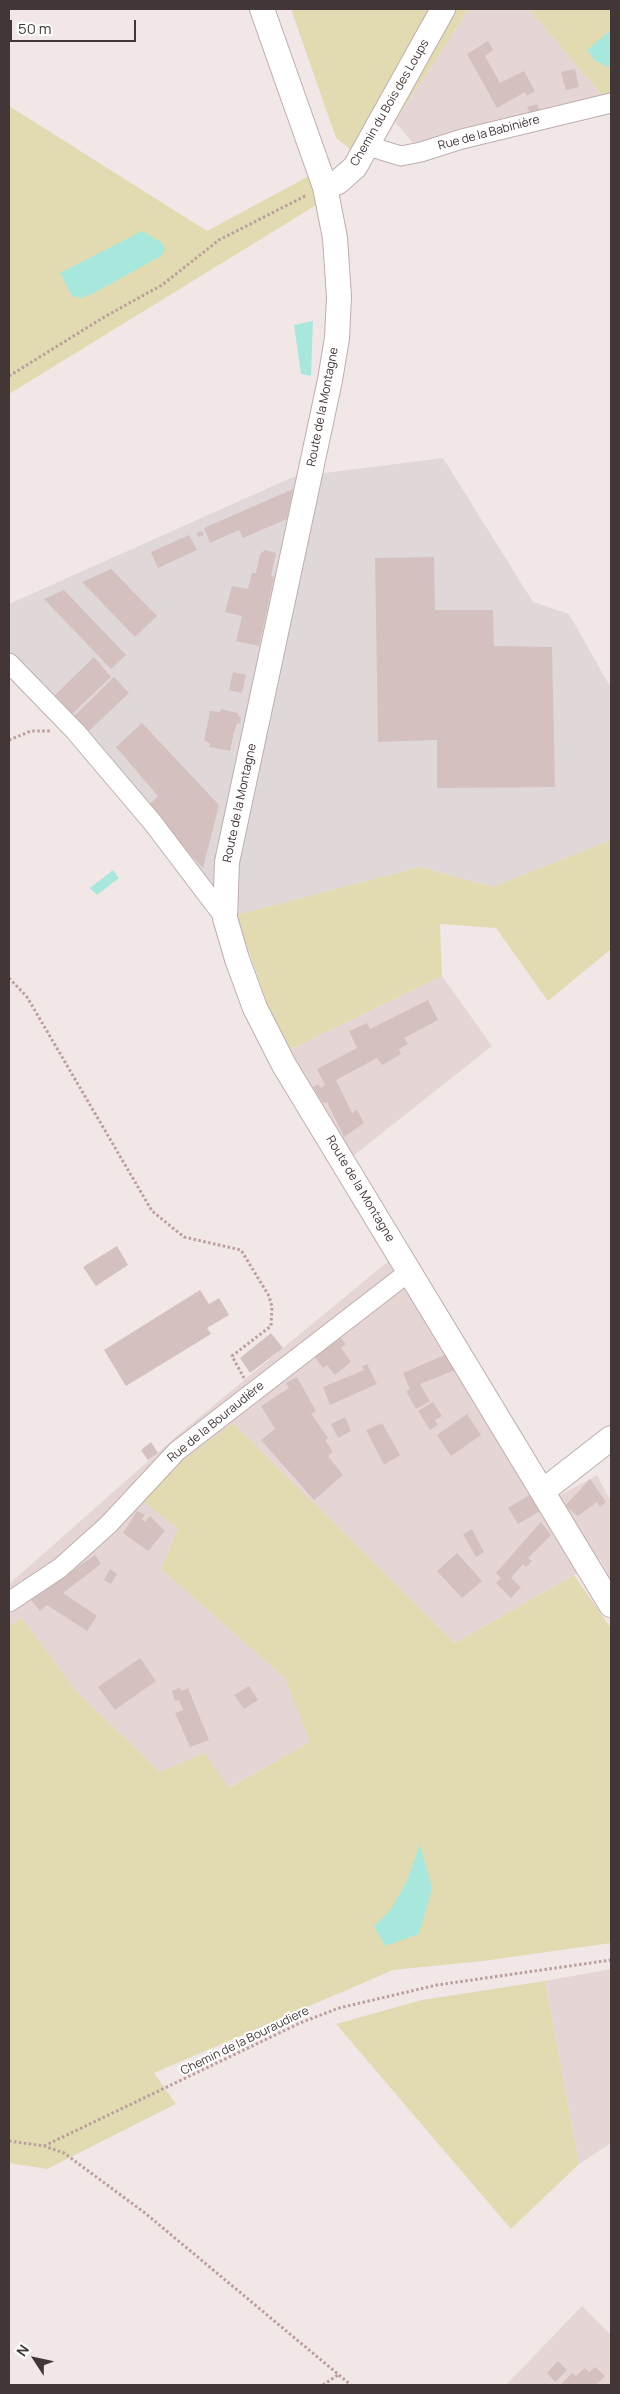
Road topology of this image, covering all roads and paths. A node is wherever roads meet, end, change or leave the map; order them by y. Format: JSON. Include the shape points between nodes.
{"nodes":[{"id":1,"x":262,"y":9,"type":"edge"},
{"id":2,"x":444,"y":9,"type":"edge"},
{"id":3,"x":611,"y":103,"type":"edge"},
{"id":4,"x":368,"y":146,"type":"junction"},
{"id":5,"x":325,"y":187,"type":"junction"},
{"id":6,"x":9,"y":376,"type":"edge"},
{"id":7,"x":9,"y":663,"type":"edge"},
{"id":8,"x":76,"y":731,"type":"junction"},
{"id":9,"x":9,"y":740,"type":"edge"},
{"id":10,"x":225,"y":918,"type":"junction"},
{"id":11,"x":9,"y":978,"type":"edge"},
{"id":12,"x":410,"y":1271,"type":"junction"},
{"id":13,"x":252,"y":1392,"type":"junction"},
{"id":14,"x":611,"y":1438,"type":"edge"},
{"id":15,"x":542,"y":1491,"type":"junction"},
{"id":16,"x":9,"y":1602,"type":"edge"},
{"id":17,"x":611,"y":1605,"type":"edge"},
{"id":18,"x":611,"y":1960,"type":"edge"},
{"id":19,"x":9,"y":2141,"type":"edge"},
{"id":20,"x":44,"y":2146,"type":"junction"},
{"id":21,"x":338,"y":2375,"type":"junction"},
{"id":22,"x":323,"y":2385,"type":"edge"},
{"id":23,"x":351,"y":2385,"type":"edge"}],
"edges":[{"from":1,"to":5,"type":"street","name":"Route de la Montagne"},
{"from":2,"to":4,"type":"street","name":"Chemin du Bois des Loups"},
{"from":3,"to":4,"type":"street","name":"Rue de la Babinière","via":[[401,156]]},
{"from":4,"to":5,"type":"street","name":"Chemin du Bois des Loups","via":[[355,167],[338,182]]},
{"from":5,"to":6,"type":"path","via":[[218,240],[162,285]]},
{"from":5,"to":10,"type":"street","name":"Route de la Montagne","via":[[335,238],[339,297],[336,338],[330,380],[227,862]]},
{"from":7,"to":8,"type":"street"},
{"from":8,"to":9,"type":"path","via":[[31,731]]},
{"from":8,"to":10,"type":"street","via":[[154,824]]},
{"from":10,"to":12,"type":"street","name":"Route de la Montagne","via":[[255,1008],[284,1065]]},
{"from":11,"to":13,"type":"path","via":[[27,997],[152,1211],[184,1237],[241,1250],[269,1296],[271,1326],[232,1356]]},
{"from":12,"to":13,"type":"street","name":"Rue de la Bouraudière"},
{"from":12,"to":15,"type":"street","name":"Route de la Montagne"},
{"from":13,"to":16,"type":"street","name":"Rue de la Bouraudière","via":[[177,1451],[108,1525],[60,1568]]},
{"from":14,"to":15,"type":"street"},
{"from":15,"to":17,"type":"street","name":"Route de la Montagne"},
{"from":18,"to":20,"type":"path","name":"Chemin de la Bouraudiere","via":[[436,1985],[339,2008],[300,2022]]},
{"from":19,"to":20,"type":"path"},
{"from":20,"to":21,"type":"path","via":[[64,2153],[145,2212]]},
{"from":21,"to":22,"type":"path"},
{"from":21,"to":23,"type":"path"}]}
